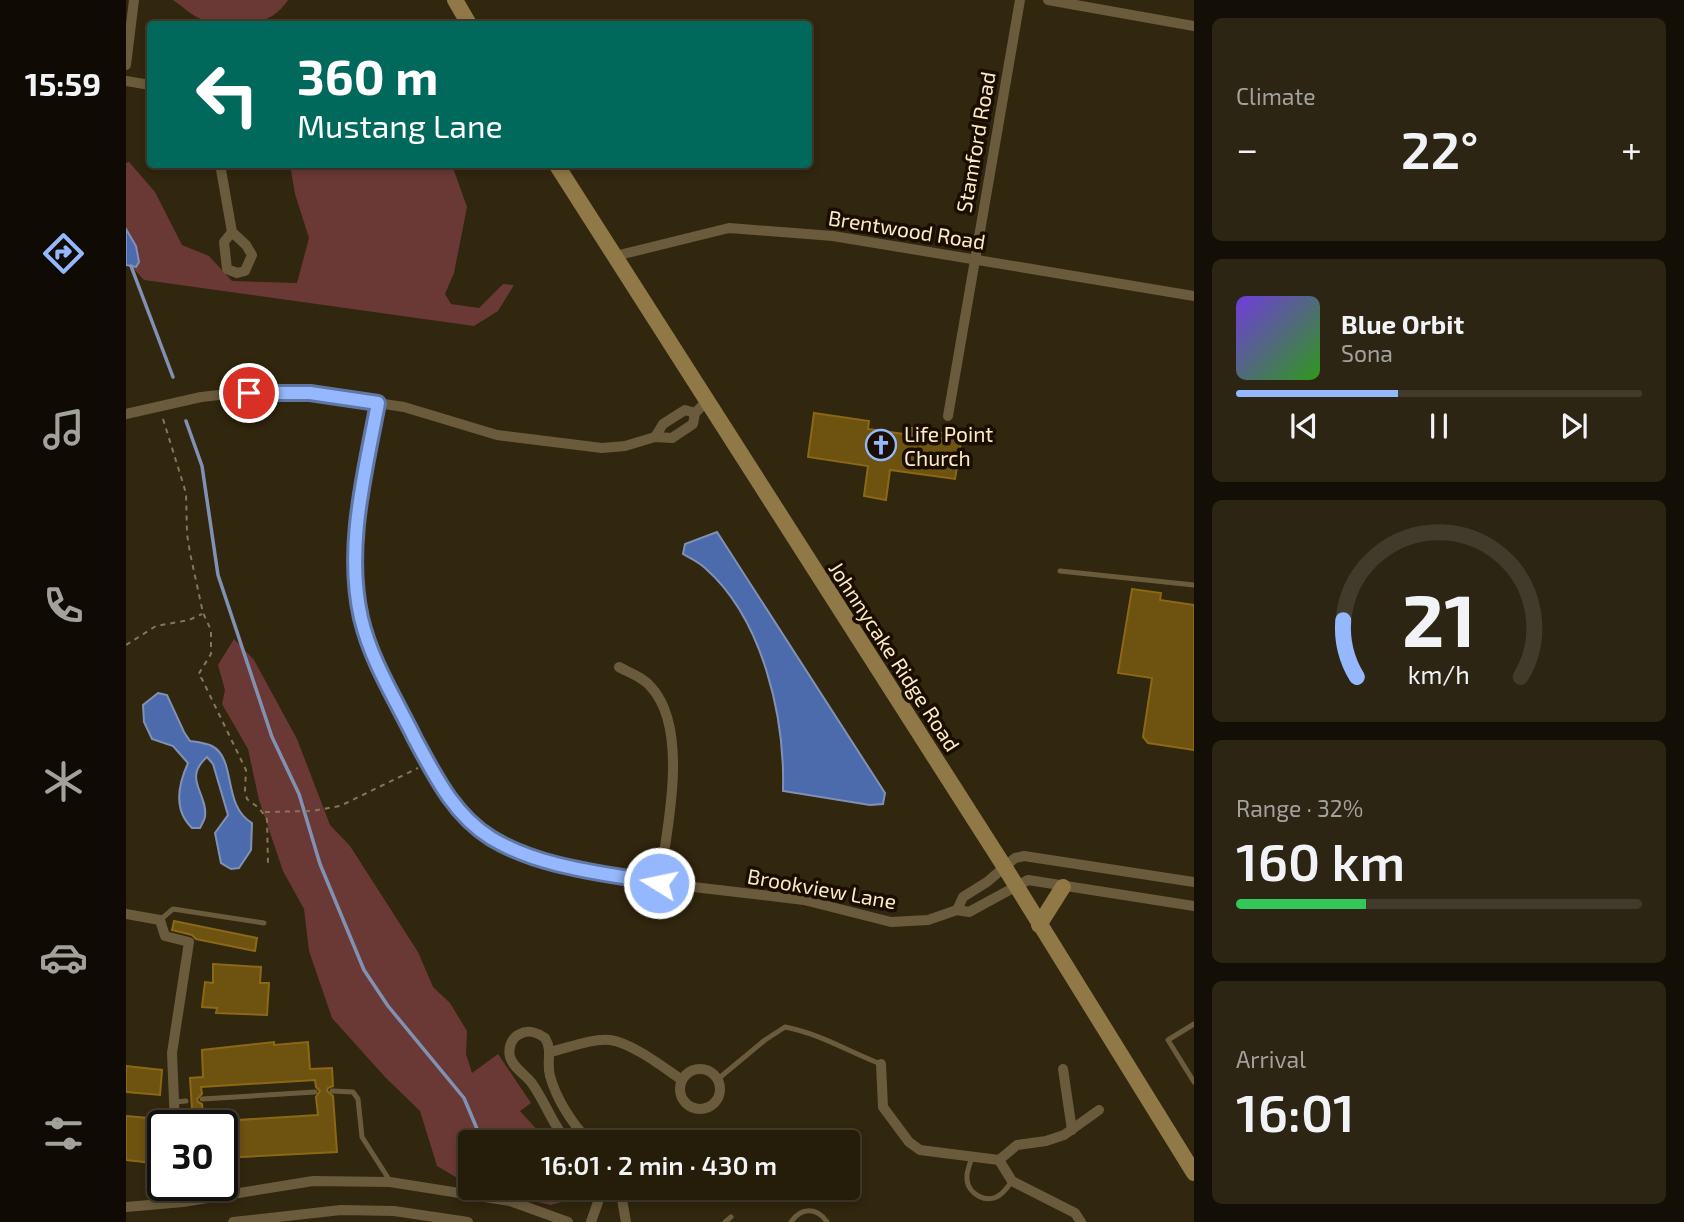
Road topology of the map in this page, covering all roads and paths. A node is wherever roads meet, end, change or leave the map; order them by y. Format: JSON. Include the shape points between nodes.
{"nodes":[{"id":1,"x":134,"y":0,"type":"edge"},
{"id":2,"x":455,"y":0,"type":"edge"},
{"id":3,"x":1020,"y":0,"type":"edge"},
{"id":4,"x":1048,"y":0,"type":"edge"},
{"id":5,"x":466,"y":21,"type":"edge"},
{"id":6,"x":1194,"y":26,"type":"edge"},
{"id":7,"x":126,"y":65,"type":"edge"},
{"id":8,"x":126,"y":81,"type":"edge"},
{"id":9,"x":147,"y":84,"type":"edge"},
{"id":10,"x":221,"y":168,"type":"edge"},
{"id":11,"x":559,"y":168,"type":"edge"},
{"id":12,"x":232,"y":232,"type":"dead end"},
{"id":13,"x":615,"y":256,"type":"junction"},
{"id":14,"x":974,"y":258,"type":"junction"},
{"id":15,"x":1194,"y":296,"type":"edge"},
{"id":16,"x":707,"y":401,"type":"junction"},
{"id":17,"x":378,"y":403,"type":"junction"},
{"id":18,"x":159,"y":406,"type":"junction"},
{"id":19,"x":126,"y":414,"type":"edge"},
{"id":20,"x":948,"y":416,"type":"dead end"},
{"id":21,"x":1060,"y":571,"type":"dead end"},
{"id":22,"x":1194,"y":585,"type":"edge"},
{"id":23,"x":203,"y":613,"type":"junction"},
{"id":24,"x":126,"y":645,"type":"edge"},
{"id":25,"x":619,"y":667,"type":"dead end"},
{"id":26,"x":428,"y":763,"type":"junction"},
{"id":27,"x":263,"y":812,"type":"junction"},
{"id":28,"x":268,"y":864,"type":"dead end"},
{"id":29,"x":1004,"y":866,"type":"junction"},
{"id":30,"x":1194,"y":882,"type":"edge"},
{"id":31,"x":659,"y":883,"type":"junction"},
{"id":32,"x":1017,"y":886,"type":"junction"},
{"id":33,"x":1063,"y":887,"type":"junction"},
{"id":34,"x":1194,"y":906,"type":"edge"},
{"id":35,"x":957,"y":910,"type":"junction"},
{"id":36,"x":126,"y":914,"type":"edge"},
{"id":37,"x":160,"y":920,"type":"junction"},
{"id":38,"x":264,"y":923,"type":"dead end"},
{"id":39,"x":1039,"y":925,"type":"junction"},
{"id":40,"x":1194,"y":1024,"type":"edge"},
{"id":41,"x":550,"y":1052,"type":"junction"},
{"id":42,"x":881,"y":1064,"type":"joint"},
{"id":43,"x":1063,"y":1069,"type":"dead end"},
{"id":44,"x":718,"y":1079,"type":"junction"},
{"id":45,"x":682,"y":1080,"type":"junction"},
{"id":46,"x":1194,"y":1082,"type":"edge"},
{"id":47,"x":332,"y":1091,"type":"dead end"},
{"id":48,"x":315,"y":1092,"type":"dead end"},
{"id":49,"x":202,"y":1099,"type":"dead end"},
{"id":50,"x":186,"y":1101,"type":"dead end"},
{"id":51,"x":174,"y":1102,"type":"junction"},
{"id":52,"x":174,"y":1110,"type":"edge"},
{"id":53,"x":1099,"y":1110,"type":"dead end"},
{"id":54,"x":557,"y":1130,"type":"edge"},
{"id":55,"x":579,"y":1130,"type":"edge"},
{"id":56,"x":1072,"y":1130,"type":"junction"},
{"id":57,"x":972,"y":1157,"type":"junction"},
{"id":58,"x":999,"y":1160,"type":"junction"},
{"id":59,"x":1194,"y":1173,"type":"edge"},
{"id":60,"x":1012,"y":1181,"type":"junction"},
{"id":61,"x":390,"y":1182,"type":"junction"},
{"id":62,"x":597,"y":1200,"type":"edge"},
{"id":63,"x":622,"y":1200,"type":"edge"},
{"id":64,"x":183,"y":1202,"type":"joint"},
{"id":65,"x":126,"y":1207,"type":"edge"},
{"id":66,"x":731,"y":1217,"type":"dead end"},
{"id":67,"x":233,"y":1222,"type":"edge"},
{"id":68,"x":468,"y":1222,"type":"edge"},
{"id":69,"x":568,"y":1222,"type":"edge"},
{"id":70,"x":591,"y":1222,"type":"edge"},
{"id":71,"x":626,"y":1222,"type":"edge"},
{"id":72,"x":725,"y":1222,"type":"edge"},
{"id":73,"x":791,"y":1222,"type":"edge"},
{"id":74,"x":827,"y":1222,"type":"edge"},
{"id":75,"x":1081,"y":1222,"type":"edge"}],
"edges":[{"from":1,"to":7,"type":"street"},
{"from":2,"to":5,"type":"main road"},
{"from":3,"to":14,"type":"street","name":"Stamford Road"},
{"from":4,"to":6,"type":"street"},
{"from":8,"to":9,"type":"street"},
{"from":10,"to":12,"type":"street"},
{"from":11,"to":13,"type":"main road","name":"Johnnycake Ridge Road"},
{"from":13,"to":14,"type":"street","name":"Brentwood Road","via":[[729,229],[833,236]]},
{"from":13,"to":16,"type":"main road","name":"Johnnycake Ridge Road"},
{"from":14,"to":15,"type":"street","name":"Brentwood Road"},
{"from":14,"to":20,"type":"street","name":"Stamford Road"},
{"from":16,"to":17,"type":"street","via":[[695,413],[693,424],[671,438],[601,448],[498,435]]},
{"from":16,"to":29,"type":"main road","name":"Johnnycake Ridge Road"},
{"from":17,"to":18,"type":"street","via":[[275,393],[201,397]]},
{"from":17,"to":26,"type":"street","name":"Brookview Lane","via":[[356,525],[357,590],[361,618],[377,662]]},
{"from":18,"to":19,"type":"street"},
{"from":18,"to":23,"type":"path","via":[[186,493],[187,534]]},
{"from":21,"to":22,"type":"lane"},
{"from":23,"to":24,"type":"path","via":[[156,626]]},
{"from":23,"to":27,"type":"path","via":[[211,630],[211,654],[198,675],[246,769],[247,799]]},
{"from":25,"to":31,"type":"street","via":[[651,687],[671,736],[672,793]]},
{"from":26,"to":27,"type":"path","via":[[340,806]]},
{"from":26,"to":31,"type":"street","name":"Brookview Lane","via":[[464,816],[509,848],[592,871]]},
{"from":27,"to":28,"type":"path"},
{"from":29,"to":30,"type":"street","via":[[1024,856]]},
{"from":29,"to":32,"type":"main road","name":"Johnnycake Ridge Road"},
{"from":29,"to":35,"type":"street","name":"Brookview Lane","via":[[963,897]]},
{"from":31,"to":35,"type":"street","name":"Brookview Lane","via":[[804,900],[891,922],[928,920]]},
{"from":32,"to":33,"type":"street","via":[[1028,880]]},
{"from":32,"to":35,"type":"street","name":"Brookview Lane","via":[[970,912]]},
{"from":32,"to":39,"type":"main road","name":"Johnnycake Ridge Road"},
{"from":33,"to":34,"type":"street"},
{"from":33,"to":39,"type":"main road"},
{"from":36,"to":37,"type":"street"},
{"from":37,"to":38,"type":"lane","via":[[173,909]]},
{"from":37,"to":51,"type":"street","via":[[166,936],[189,942],[172,1052]]},
{"from":39,"to":59,"type":"main road","name":"Johnnycake Ridge Road"},
{"from":40,"to":46,"type":"lane","via":[[1168,1040]]},
{"from":41,"to":45,"type":"street","via":[[608,1040],[640,1053]]},
{"from":41,"to":54,"type":"street","via":[[545,1038],[526,1031],[514,1037],[509,1049],[512,1062],[534,1087]]},
{"from":41,"to":55,"type":"street","via":[[550,1075],[558,1097]]},
{"from":42,"to":44,"type":"lane","via":[[811,1032],[785,1027]]},
{"from":42,"to":57,"type":"street","via":[[883,1107],[909,1142],[920,1150]]},
{"from":43,"to":56,"type":"street"},
{"from":44,"to":45,"type":"street","via":[[697,1069]]},
{"from":44,"to":45,"type":"street","via":[[719,1098],[704,1109],[691,1107],[682,1098]]},
{"from":47,"to":61,"type":"lane","via":[[353,1092],[358,1099],[362,1137]]},
{"from":48,"to":49,"type":"lane"},
{"from":50,"to":51,"type":"lane"},
{"from":51,"to":52,"type":"street"},
{"from":53,"to":56,"type":"street"},
{"from":56,"to":58,"type":"street","via":[[1046,1141],[1017,1145]]},
{"from":57,"to":58,"type":"street"},
{"from":57,"to":60,"type":"lane","via":[[967,1180],[974,1194],[995,1198]]},
{"from":58,"to":60,"type":"street"},
{"from":60,"to":75,"type":"street","via":[[1075,1213]]},
{"from":61,"to":64,"type":"street","via":[[313,1181]]},
{"from":61,"to":69,"type":"street","via":[[510,1201]]},
{"from":62,"to":70,"type":"street"},
{"from":63,"to":71,"type":"street"},
{"from":64,"to":65,"type":"street"},
{"from":66,"to":72,"type":"lane"},
{"from":67,"to":68,"type":"street","via":[[341,1210],[394,1211]]},
{"from":73,"to":74,"type":"lane","via":[[797,1214],[810,1210]]}]}
